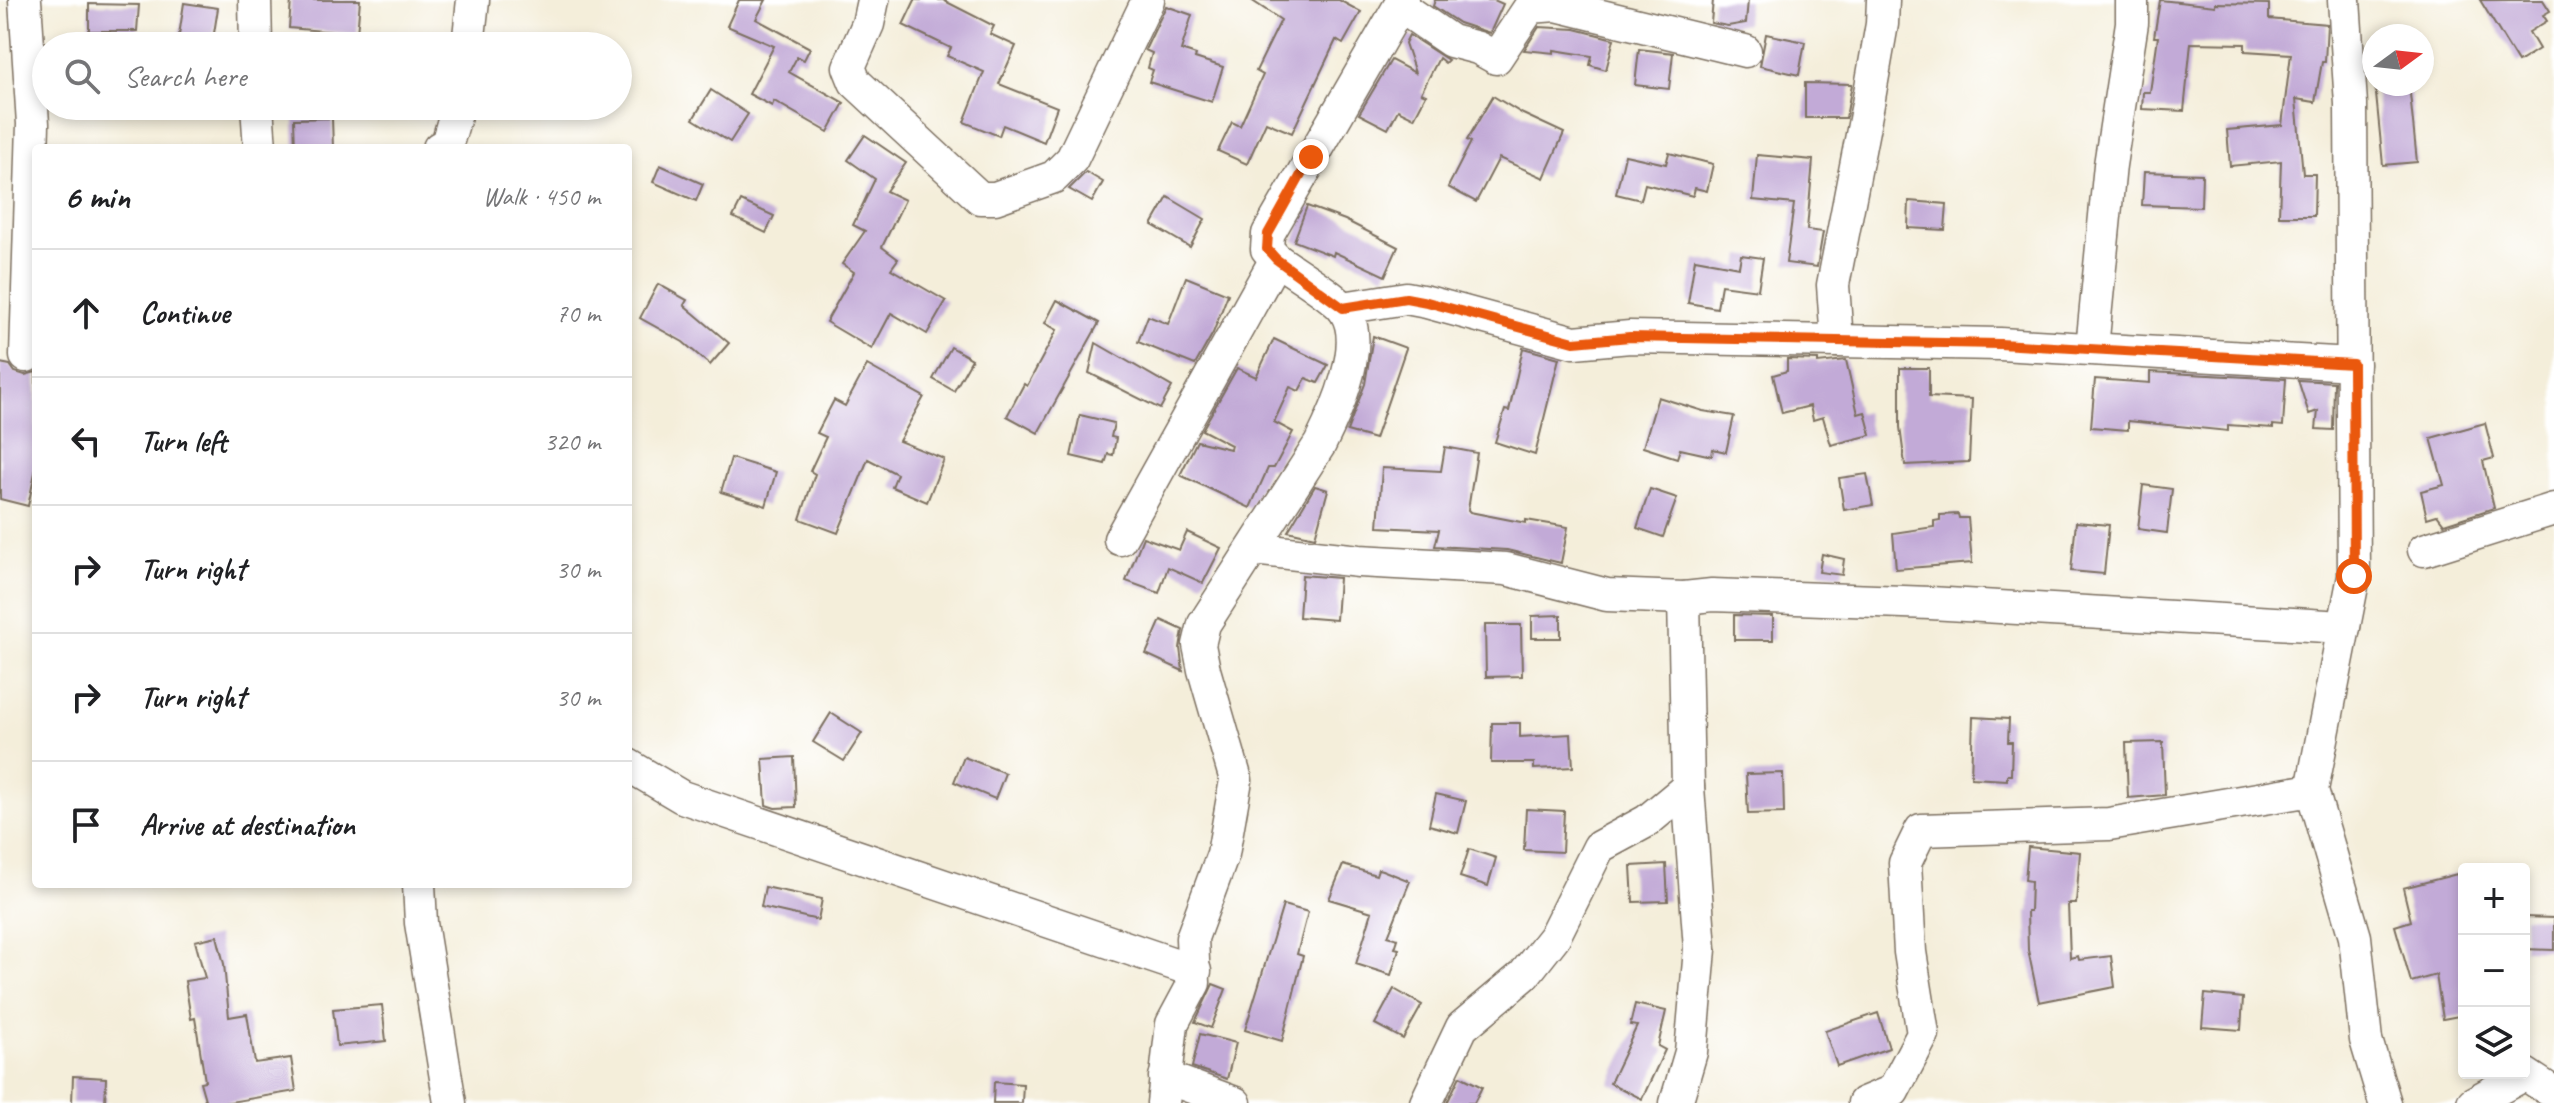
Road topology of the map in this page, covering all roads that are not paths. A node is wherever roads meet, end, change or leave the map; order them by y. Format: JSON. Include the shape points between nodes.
{"nodes":[{"id":1,"x":25,"y":0,"type":"edge"},
{"id":2,"x":255,"y":0,"type":"edge"},
{"id":3,"x":473,"y":0,"type":"edge"},
{"id":4,"x":873,"y":0,"type":"edge"},
{"id":5,"x":1148,"y":0,"type":"edge"},
{"id":6,"x":1883,"y":0,"type":"edge"},
{"id":7,"x":2132,"y":0,"type":"edge"},
{"id":8,"x":2344,"y":0,"type":"edge"},
{"id":9,"x":1402,"y":3,"type":"edge"},
{"id":10,"x":256,"y":32,"type":"edge"},
{"id":11,"x":470,"y":32,"type":"edge"},
{"id":12,"x":1745,"y":51,"type":"dead end"},
{"id":13,"x":32,"y":108,"type":"edge"},
{"id":14,"x":33,"y":120,"type":"edge"},
{"id":15,"x":258,"y":120,"type":"edge"},
{"id":16,"x":454,"y":120,"type":"edge"},
{"id":17,"x":260,"y":144,"type":"edge"},
{"id":18,"x":447,"y":144,"type":"edge"},
{"id":19,"x":1276,"y":259,"type":"junction"},
{"id":20,"x":1343,"y":308,"type":"junction"},
{"id":21,"x":1837,"y":341,"type":"junction"},
{"id":22,"x":2092,"y":348,"type":"junction"},
{"id":23,"x":21,"y":355,"type":"edge"},
{"id":24,"x":2353,"y":364,"type":"junction"},
{"id":25,"x":2554,"y":509,"type":"edge"},
{"id":26,"x":1120,"y":539,"type":"dead end"},
{"id":27,"x":1253,"y":549,"type":"junction"},
{"id":28,"x":2424,"y":550,"type":"dead end"},
{"id":29,"x":1684,"y":598,"type":"junction"},
{"id":30,"x":2344,"y":627,"type":"junction"},
{"id":31,"x":632,"y":767,"type":"edge"},
{"id":32,"x":1688,"y":787,"type":"junction"},
{"id":33,"x":2312,"y":790,"type":"junction"},
{"id":34,"x":419,"y":888,"type":"edge"},
{"id":35,"x":1195,"y":971,"type":"junction"},
{"id":36,"x":1164,"y":1090,"type":"edge"},
{"id":37,"x":2554,"y":1093,"type":"edge"},
{"id":38,"x":450,"y":1103,"type":"edge"},
{"id":39,"x":1235,"y":1103,"type":"edge"},
{"id":40,"x":1426,"y":1103,"type":"edge"},
{"id":41,"x":1676,"y":1103,"type":"edge"},
{"id":42,"x":1864,"y":1103,"type":"edge"},
{"id":43,"x":2385,"y":1103,"type":"edge"},
{"id":44,"x":2473,"y":1103,"type":"edge"}],
"edges":[{"from":1,"to":13,"type":"street"},
{"from":2,"to":10,"type":"street"},
{"from":3,"to":11,"type":"street"},
{"from":4,"to":5,"type":"street","via":[[849,67],[855,82],[980,198],[995,198],[1054,177],[1072,159]]},
{"from":6,"to":21,"type":"street","via":[[1833,285]]},
{"from":7,"to":22,"type":"street"},
{"from":8,"to":24,"type":"street","via":[[2351,104]]},
{"from":9,"to":12,"type":"street","via":[[1451,41],[1496,58],[1530,7],[1556,5]]},
{"from":9,"to":19,"type":"street","via":[[1268,234],[1267,249]]},
{"from":14,"to":23,"type":"street"},
{"from":15,"to":17,"type":"street"},
{"from":16,"to":18,"type":"street"},
{"from":19,"to":20,"type":"street"},
{"from":19,"to":26,"type":"street"},
{"from":20,"to":21,"type":"street","via":[[1406,298],[1574,342],[1630,337]]},
{"from":20,"to":27,"type":"street","via":[[1353,326],[1354,348],[1332,420]]},
{"from":21,"to":22,"type":"street"},
{"from":22,"to":24,"type":"street"},
{"from":24,"to":30,"type":"street","via":[[2354,576]]},
{"from":25,"to":28,"type":"street"},
{"from":27,"to":29,"type":"street","via":[[1506,569],[1607,595]]},
{"from":27,"to":35,"type":"street","via":[[1204,624],[1199,645],[1236,780],[1223,854],[1192,938]]},
{"from":29,"to":30,"type":"street","via":[[1930,603]]},
{"from":29,"to":32,"type":"street"},
{"from":30,"to":33,"type":"street"},
{"from":31,"to":35,"type":"street","via":[[682,797]]},
{"from":32,"to":40,"type":"street","via":[[1647,821],[1599,847],[1554,937],[1524,975],[1462,1027]]},
{"from":32,"to":41,"type":"street","via":[[1700,949],[1691,1052]]},
{"from":33,"to":42,"type":"street","via":[[2109,824],[1921,830],[1905,863],[1910,952],[1923,1034],[1893,1091]]},
{"from":33,"to":43,"type":"street","via":[[2355,937],[2366,1040]]},
{"from":34,"to":38,"type":"street"},
{"from":35,"to":36,"type":"street","via":[[1172,1024]]},
{"from":36,"to":39,"type":"street"},
{"from":37,"to":44,"type":"street","via":[[2525,1074]]}]}
